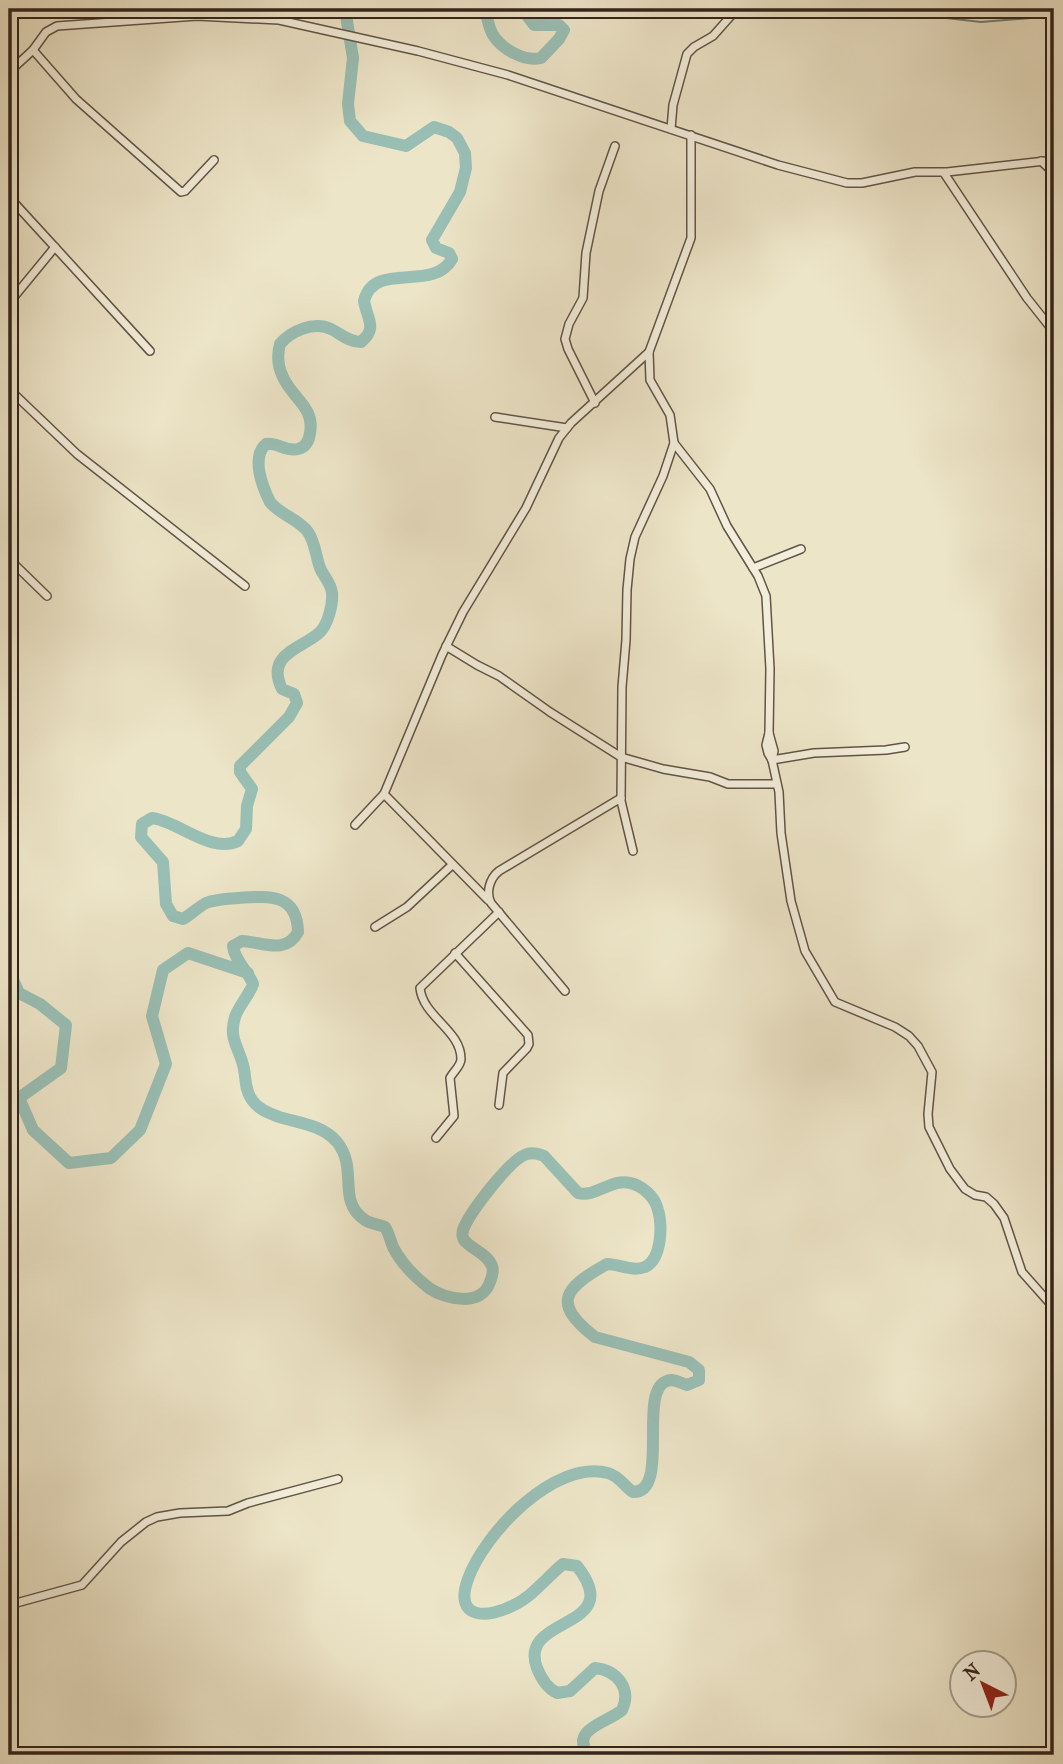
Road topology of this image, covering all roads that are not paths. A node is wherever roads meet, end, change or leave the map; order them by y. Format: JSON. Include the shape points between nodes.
{"nodes":[{"id":1,"x":736,"y":9,"type":"edge"},
{"id":2,"x":196,"y":13,"type":"edge"},
{"id":3,"x":33,"y":50,"type":"junction"},
{"id":4,"x":9,"y":72,"type":"edge"},
{"id":5,"x":671,"y":129,"type":"junction"},
{"id":6,"x":691,"y":135,"type":"junction"},
{"id":7,"x":615,"y":146,"type":"dead end"},
{"id":8,"x":214,"y":160,"type":"dead end"},
{"id":9,"x":1054,"y":160,"type":"edge"},
{"id":10,"x":1041,"y":161,"type":"junction"},
{"id":11,"x":944,"y":173,"type":"junction"},
{"id":12,"x":1054,"y":173,"type":"edge"},
{"id":13,"x":9,"y":197,"type":"edge"},
{"id":14,"x":55,"y":247,"type":"junction"},
{"id":15,"x":9,"y":303,"type":"edge"},
{"id":16,"x":1054,"y":332,"type":"edge"},
{"id":17,"x":150,"y":351,"type":"dead end"},
{"id":18,"x":649,"y":352,"type":"junction"},
{"id":19,"x":9,"y":389,"type":"edge"},
{"id":20,"x":595,"y":403,"type":"junction"},
{"id":21,"x":495,"y":417,"type":"dead end"},
{"id":22,"x":567,"y":428,"type":"junction"},
{"id":23,"x":674,"y":443,"type":"junction"},
{"id":24,"x":800,"y":549,"type":"dead end"},
{"id":25,"x":9,"y":559,"type":"edge"},
{"id":26,"x":753,"y":568,"type":"junction"},
{"id":27,"x":245,"y":586,"type":"dead end"},
{"id":28,"x":47,"y":596,"type":"dead end"},
{"id":29,"x":446,"y":646,"type":"junction"},
{"id":30,"x":905,"y":747,"type":"dead end"},
{"id":31,"x":621,"y":757,"type":"junction"},
{"id":32,"x":772,"y":760,"type":"junction"},
{"id":33,"x":777,"y":784,"type":"junction"},
{"id":34,"x":384,"y":794,"type":"junction"},
{"id":35,"x":621,"y":798,"type":"junction"},
{"id":36,"x":355,"y":825,"type":"dead end"},
{"id":37,"x":633,"y":851,"type":"dead end"},
{"id":38,"x":452,"y":865,"type":"junction"},
{"id":39,"x":491,"y":903,"type":"junction"},
{"id":40,"x":499,"y":912,"type":"junction"},
{"id":41,"x":375,"y":927,"type":"dead end"},
{"id":42,"x":455,"y":953,"type":"junction"},
{"id":43,"x":565,"y":991,"type":"dead end"},
{"id":44,"x":499,"y":1105,"type":"dead end"},
{"id":45,"x":436,"y":1138,"type":"dead end"},
{"id":46,"x":1054,"y":1308,"type":"edge"},
{"id":47,"x":338,"y":1479,"type":"dead end"},
{"id":48,"x":9,"y":1605,"type":"edge"}],
"edges":[{"from":1,"to":5,"type":"street","via":[[713,36],[687,54]]},
{"from":2,"to":3,"type":"street","via":[[57,26],[46,32]]},
{"from":2,"to":5,"type":"street","via":[[268,19],[363,39],[508,75]]},
{"from":3,"to":4,"type":"street"},
{"from":3,"to":8,"type":"street","via":[[76,99],[181,192]]},
{"from":5,"to":6,"type":"street"},
{"from":6,"to":11,"type":"street","via":[[847,183],[915,172]]},
{"from":6,"to":18,"type":"street","via":[[691,239]]},
{"from":7,"to":20,"type":"street","via":[[599,191],[586,253],[583,298],[565,339]]},
{"from":9,"to":10,"type":"street"},
{"from":10,"to":11,"type":"street"},
{"from":10,"to":12,"type":"street"},
{"from":11,"to":16,"type":"street"},
{"from":13,"to":14,"type":"street"},
{"from":14,"to":15,"type":"street"},
{"from":14,"to":17,"type":"street"},
{"from":18,"to":20,"type":"street"},
{"from":18,"to":23,"type":"street","via":[[650,380],[670,415]]},
{"from":19,"to":27,"type":"street","via":[[77,454]]},
{"from":20,"to":22,"type":"street"},
{"from":21,"to":22,"type":"street"},
{"from":22,"to":29,"type":"street"},
{"from":23,"to":26,"type":"street","via":[[710,489]]},
{"from":23,"to":31,"type":"street","via":[[630,559]]},
{"from":24,"to":26,"type":"street"},
{"from":25,"to":28,"type":"street"},
{"from":26,"to":32,"type":"street","via":[[768,605]]},
{"from":29,"to":31,"type":"street"},
{"from":29,"to":34,"type":"street"},
{"from":30,"to":32,"type":"street"},
{"from":31,"to":33,"type":"street","via":[[728,784]]},
{"from":31,"to":35,"type":"street"},
{"from":32,"to":33,"type":"street"},
{"from":33,"to":46,"type":"street","via":[[791,901],[805,951],[835,1002],[895,1027],[915,1042],[932,1072],[929,1128],[950,1169],[965,1189],[994,1204],[1004,1218],[1022,1272]]},
{"from":34,"to":36,"type":"street"},
{"from":34,"to":38,"type":"street"},
{"from":35,"to":37,"type":"street"},
{"from":35,"to":39,"type":"street","via":[[495,874],[488,894]]},
{"from":38,"to":39,"type":"street"},
{"from":38,"to":41,"type":"street","via":[[407,907]]},
{"from":39,"to":40,"type":"street"},
{"from":40,"to":42,"type":"street"},
{"from":40,"to":43,"type":"street"},
{"from":42,"to":44,"type":"street","via":[[528,1035],[527,1048],[503,1073]]},
{"from":42,"to":45,"type":"street","via":[[422,985],[421,996],[453,1039],[461,1059],[450,1078],[454,1116]]},
{"from":47,"to":48,"type":"street","via":[[228,1511],[157,1517],[121,1542],[82,1585]]}]}
